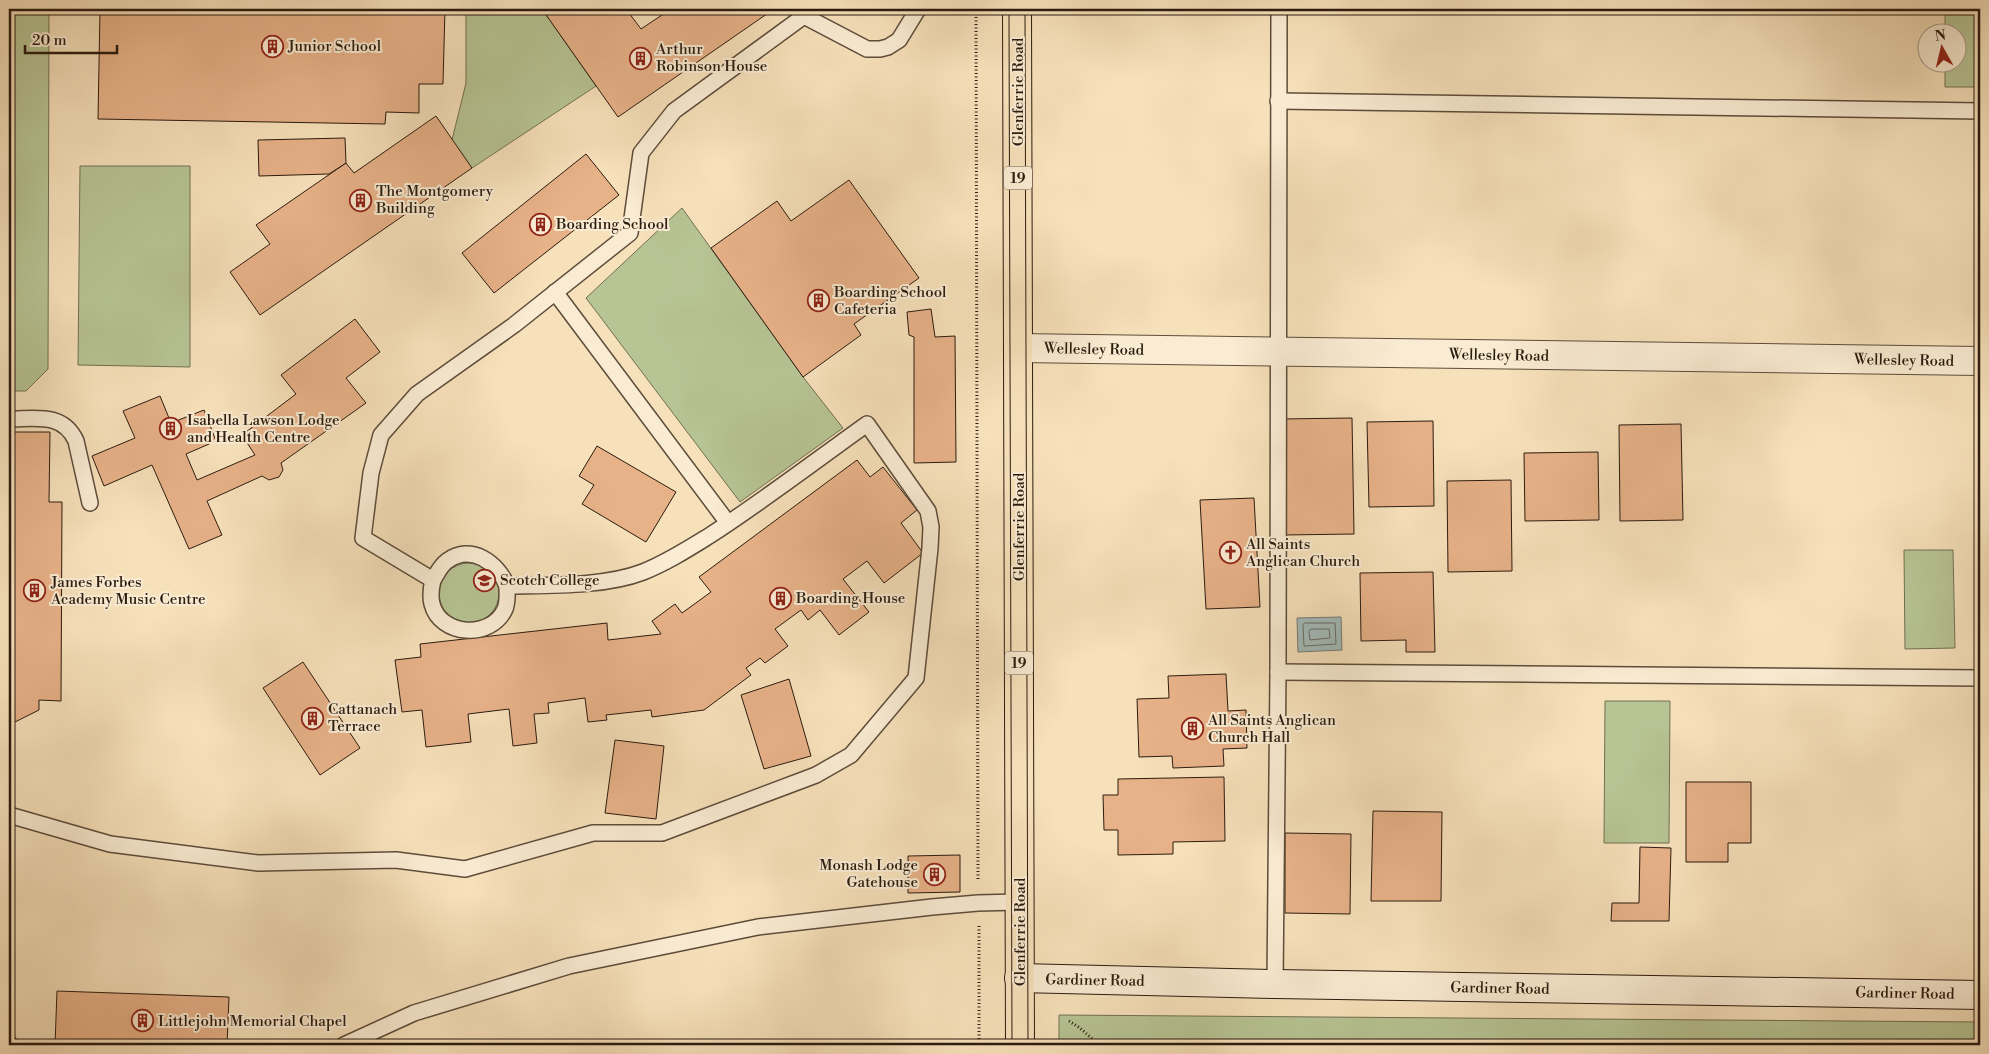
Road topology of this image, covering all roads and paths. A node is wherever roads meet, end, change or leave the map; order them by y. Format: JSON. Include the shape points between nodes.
{"nodes":[{"id":1,"x":918,"y":9,"type":"edge"},
{"id":2,"x":1017,"y":9,"type":"edge"},
{"id":3,"x":1279,"y":9,"type":"edge"},
{"id":4,"x":976,"y":10,"type":"dead end"},
{"id":5,"x":1278,"y":101,"type":"junction"},
{"id":6,"x":1980,"y":111,"type":"edge"},
{"id":7,"x":555,"y":292,"type":"junction"},
{"id":8,"x":1018,"y":348,"type":"junction"},
{"id":9,"x":1279,"y":352,"type":"junction"},
{"id":10,"x":1980,"y":361,"type":"edge"},
{"id":11,"x":9,"y":419,"type":"edge"},
{"id":12,"x":90,"y":502,"type":"dead end"},
{"id":13,"x":728,"y":523,"type":"junction"},
{"id":14,"x":432,"y":580,"type":"junction"},
{"id":15,"x":507,"y":586,"type":"junction"},
{"id":16,"x":1278,"y":672,"type":"junction"},
{"id":17,"x":1980,"y":678,"type":"edge"},
{"id":18,"x":9,"y":815,"type":"edge"},
{"id":19,"x":1020,"y":902,"type":"junction"},
{"id":20,"x":978,"y":903,"type":"junction"},
{"id":21,"x":1019,"y":978,"type":"junction"},
{"id":22,"x":1275,"y":984,"type":"junction"},
{"id":23,"x":1980,"y":995,"type":"edge"},
{"id":24,"x":1069,"y":1020,"type":"dead end"},
{"id":25,"x":344,"y":1045,"type":"edge"},
{"id":26,"x":979,"y":1045,"type":"edge"},
{"id":27,"x":1020,"y":1045,"type":"edge"},
{"id":28,"x":1099,"y":1045,"type":"edge"}],
"edges":[{"from":1,"to":7,"type":"lane","via":[[899,40],[880,49],[867,49],[804,16],[674,111],[641,153],[630,233]]},
{"from":2,"to":8,"type":"main road","name":"Glenferrie Road","number":"19"},
{"from":3,"to":5,"type":"lane"},
{"from":4,"to":20,"type":"path"},
{"from":5,"to":6,"type":"lane"},
{"from":5,"to":9,"type":"lane"},
{"from":7,"to":13,"type":"lane"},
{"from":7,"to":14,"type":"lane","via":[[417,394],[380,435],[371,474],[363,538]]},
{"from":8,"to":9,"type":"street","name":"Wellesley Road"},
{"from":8,"to":19,"type":"main road","name":"Glenferrie Road","number":"19"},
{"from":9,"to":10,"type":"street","name":"Wellesley Road"},
{"from":9,"to":16,"type":"lane"},
{"from":11,"to":12,"type":"lane","via":[[50,419],[62,423],[72,432]]},
{"from":13,"to":15,"type":"lane","via":[[642,573],[590,582]]},
{"from":13,"to":18,"type":"lane","via":[[867,424],[928,511],[930,548],[916,678],[851,755],[816,775],[662,833],[593,834],[465,869],[396,860],[258,863],[110,844]]},
{"from":14,"to":15,"type":"lane","via":[[447,561],[460,555],[472,555],[495,565]]},
{"from":14,"to":15,"type":"lane","via":[[430,592],[437,615],[461,630],[474,631],[498,619],[505,609]]},
{"from":16,"to":17,"type":"lane"},
{"from":16,"to":22,"type":"lane"},
{"from":19,"to":20,"type":"lane"},
{"from":19,"to":21,"type":"main road","name":"Glenferrie Road","number":"19"},
{"from":20,"to":25,"type":"lane","via":[[758,927],[570,966],[414,1013]]},
{"from":20,"to":26,"type":"path"},
{"from":21,"to":22,"type":"street","name":"Gardiner Road"},
{"from":21,"to":27,"type":"main road","name":"Glenferrie Road","number":"19"},
{"from":22,"to":23,"type":"street","name":"Gardiner Road"},
{"from":24,"to":28,"type":"path"}]}
